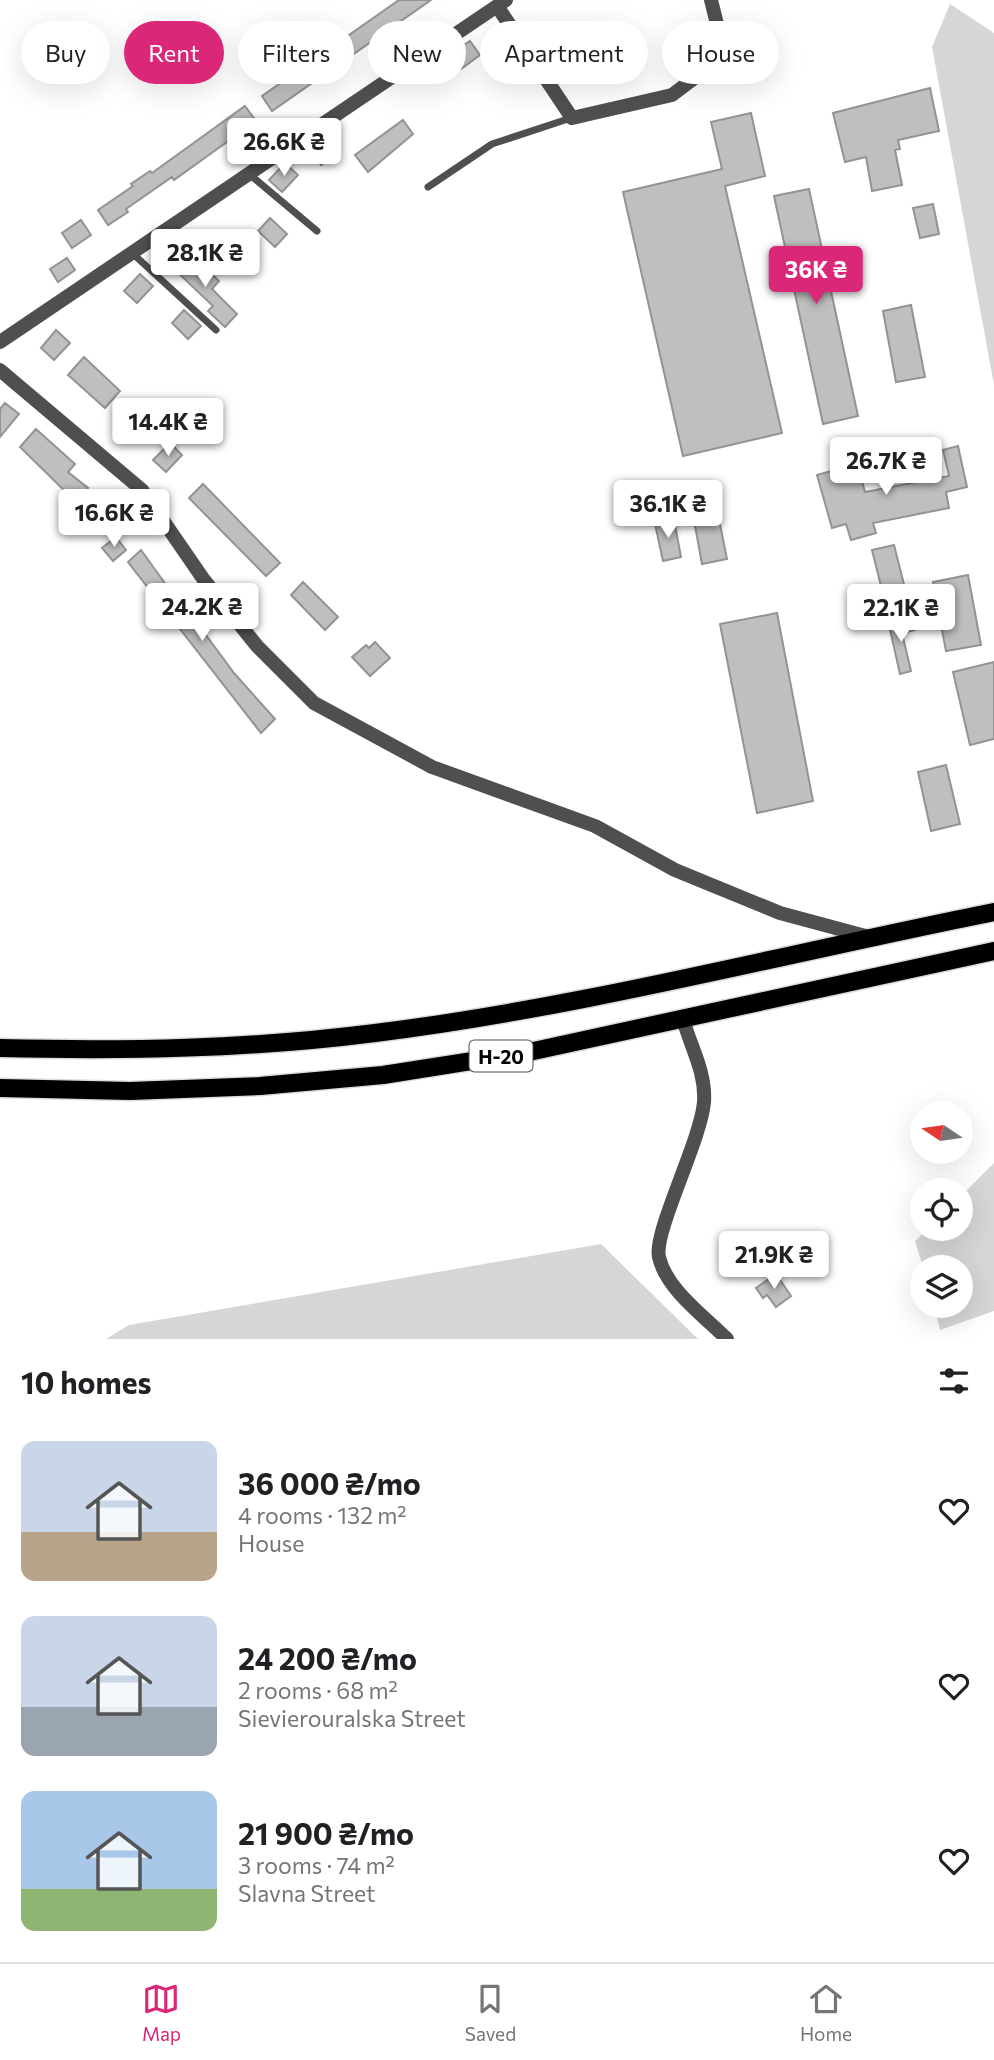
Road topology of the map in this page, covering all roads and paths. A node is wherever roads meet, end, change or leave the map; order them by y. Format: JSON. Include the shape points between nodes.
{"nodes":[{"id":1,"x":711,"y":0,"type":"edge"},
{"id":2,"x":501,"y":3,"type":"edge"},
{"id":3,"x":572,"y":118,"type":"junction"},
{"id":4,"x":248,"y":174,"type":"junction"},
{"id":5,"x":428,"y":187,"type":"dead end"},
{"id":6,"x":317,"y":231,"type":"dead end"},
{"id":7,"x":132,"y":253,"type":"junction"},
{"id":8,"x":216,"y":330,"type":"dead end"},
{"id":9,"x":0,"y":342,"type":"edge"},
{"id":10,"x":0,"y":370,"type":"edge"},
{"id":11,"x":994,"y":912,"type":"edge"},
{"id":12,"x":869,"y":937,"type":"junction"},
{"id":13,"x":994,"y":951,"type":"edge"},
{"id":14,"x":683,"y":1019,"type":"junction"},
{"id":15,"x":0,"y":1048,"type":"edge"},
{"id":16,"x":0,"y":1088,"type":"edge"},
{"id":17,"x":727,"y":1339,"type":"edge"}],
"edges":[{"from":1,"to":3,"type":"street","via":[[717,24],[709,67],[672,95]]},
{"from":2,"to":3,"type":"street"},
{"from":2,"to":4,"type":"street"},
{"from":3,"to":5,"type":"lane","via":[[492,144]]},
{"from":4,"to":6,"type":"lane"},
{"from":4,"to":7,"type":"street"},
{"from":7,"to":8,"type":"lane"},
{"from":7,"to":9,"type":"street"},
{"from":10,"to":12,"type":"street","via":[[142,490],[257,646],[314,703],[432,767],[595,826],[675,870],[780,913]]},
{"from":11,"to":12,"type":"main road","number":"Н-20"},
{"from":12,"to":15,"type":"main road","number":"Н-20","via":[[667,982],[375,1033],[133,1051]]},
{"from":13,"to":14,"type":"main road","number":"Н-20"},
{"from":14,"to":16,"type":"main road","number":"Н-20","via":[[528,1052],[383,1074],[260,1086],[130,1091]]},
{"from":14,"to":17,"type":"street","via":[[704,1081],[704,1104],[658,1255],[674,1286]]}]}
